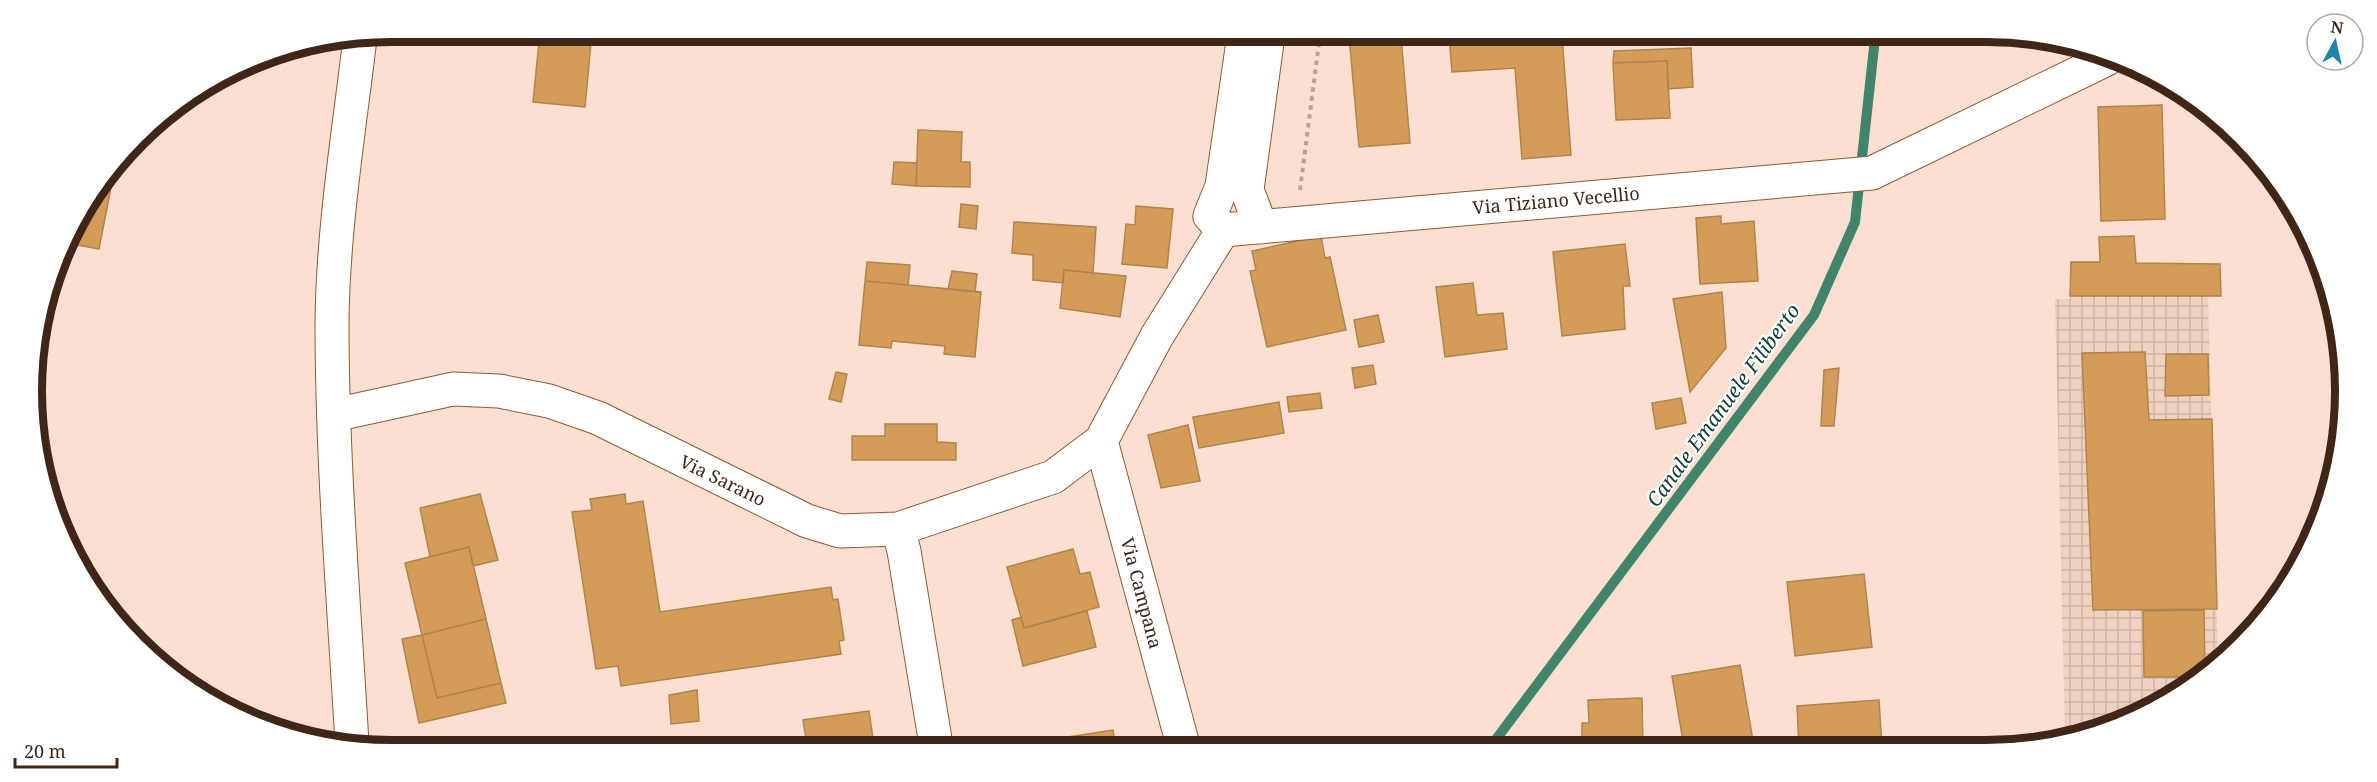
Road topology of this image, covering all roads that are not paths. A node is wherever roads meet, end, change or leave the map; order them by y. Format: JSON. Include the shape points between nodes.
{"nodes":[{"id":1,"x":1243,"y":42,"type":"edge"},
{"id":2,"x":1267,"y":42,"type":"edge"},
{"id":3,"x":359,"y":44,"type":"edge"},
{"id":4,"x":2101,"y":62,"type":"edge"},
{"id":5,"x":1261,"y":226,"type":"junction"},
{"id":6,"x":1222,"y":230,"type":"junction"},
{"id":7,"x":334,"y":415,"type":"junction"},
{"id":8,"x":1101,"y":441,"type":"junction"},
{"id":9,"x":898,"y":529,"type":"junction"},
{"id":10,"x":352,"y":738,"type":"edge"},
{"id":11,"x":935,"y":740,"type":"edge"},
{"id":12,"x":1181,"y":740,"type":"edge"}],
"edges":[{"from":1,"to":6,"type":"street","via":[[1222,186],[1210,216]]},
{"from":2,"to":5,"type":"street","via":[[1246,189]]},
{"from":3,"to":7,"type":"street","via":[[338,219],[332,320]]},
{"from":4,"to":5,"type":"street","name":"Via Tiziano Vecellio","via":[[1858,174]]},
{"from":5,"to":6,"type":"street","name":"Via Tiziano Vecellio"},
{"from":6,"to":8,"type":"street","via":[[1157,336]]},
{"from":7,"to":9,"type":"street","name":"Via Sarano","via":[[453,389],[499,391],[539,399],[598,418],[807,522],[840,531]]},
{"from":7,"to":10,"type":"street"},
{"from":8,"to":9,"type":"street","name":"Via Sarano","via":[[1053,477]]},
{"from":8,"to":12,"type":"street","name":"Via Campana"},
{"from":9,"to":11,"type":"street"}]}
